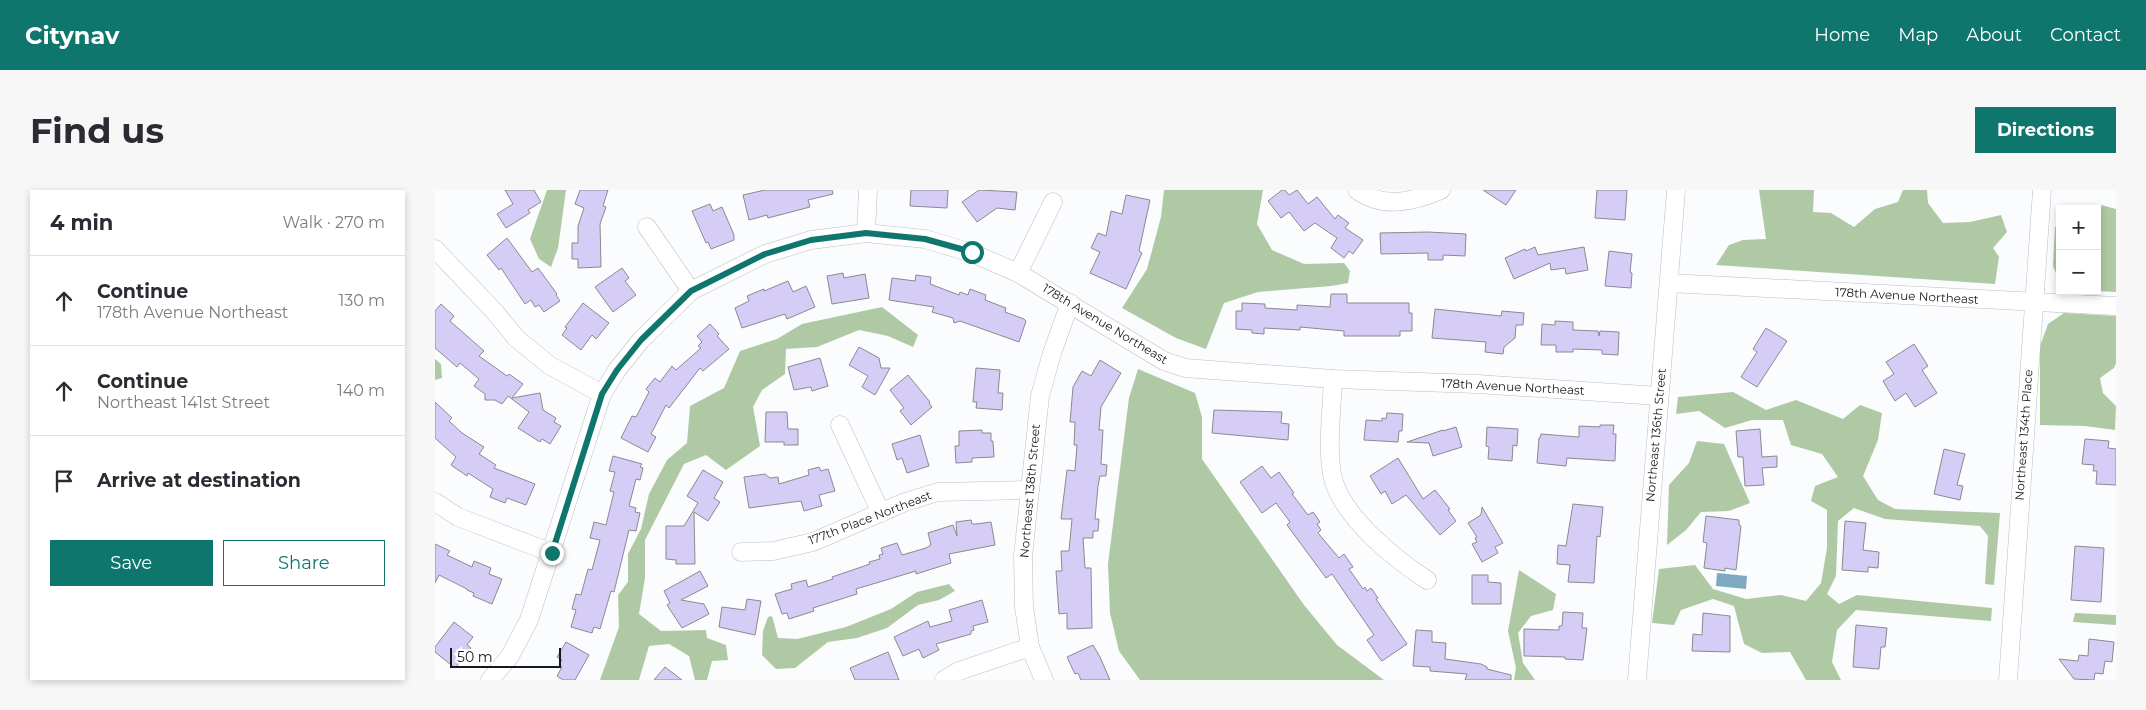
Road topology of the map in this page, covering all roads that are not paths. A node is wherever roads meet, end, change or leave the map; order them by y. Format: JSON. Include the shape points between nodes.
{"nodes":[{"id":1,"x":868,"y":190,"type":"edge"},
{"id":2,"x":1357,"y":190,"type":"edge"},
{"id":3,"x":1441,"y":190,"type":"edge"},
{"id":4,"x":1676,"y":190,"type":"edge"},
{"id":5,"x":2042,"y":190,"type":"edge"},
{"id":6,"x":1053,"y":202,"type":"dead end"},
{"id":7,"x":647,"y":227,"type":"dead end"},
{"id":8,"x":866,"y":233,"type":"junction"},
{"id":9,"x":435,"y":249,"type":"edge"},
{"id":10,"x":1018,"y":273,"type":"junction"},
{"id":11,"x":1669,"y":283,"type":"junction"},
{"id":12,"x":691,"y":291,"type":"junction"},
{"id":13,"x":2033,"y":302,"type":"junction"},
{"id":14,"x":1070,"y":303,"type":"junction"},
{"id":15,"x":2116,"y":306,"type":"edge"},
{"id":16,"x":1333,"y":379,"type":"junction"},
{"id":17,"x":602,"y":394,"type":"junction"},
{"id":18,"x":1659,"y":396,"type":"junction"},
{"id":19,"x":840,"y":425,"type":"dead end"},
{"id":20,"x":1029,"y":490,"type":"junction"},
{"id":21,"x":435,"y":502,"type":"edge"},
{"id":22,"x":881,"y":513,"type":"junction"},
{"id":23,"x":741,"y":552,"type":"dead end"},
{"id":24,"x":552,"y":553,"type":"junction"},
{"id":25,"x":1427,"y":580,"type":"dead end"},
{"id":26,"x":1030,"y":647,"type":"junction"},
{"id":27,"x":490,"y":680,"type":"edge"},
{"id":28,"x":944,"y":680,"type":"edge"},
{"id":29,"x":1044,"y":680,"type":"edge"},
{"id":30,"x":1637,"y":680,"type":"edge"},
{"id":31,"x":2008,"y":680,"type":"edge"}],
"edges":[{"from":1,"to":8,"type":"street"},
{"from":2,"to":3,"type":"street","via":[[1379,201],[1403,202]]},
{"from":4,"to":11,"type":"street","name":"Northeast 136th Street"},
{"from":5,"to":13,"type":"street","name":"Northeast 134th Place"},
{"from":6,"to":10,"type":"street"},
{"from":7,"to":12,"type":"street"},
{"from":8,"to":10,"type":"street","name":"178th Avenue Northeast","via":[[925,239],[972,252]]},
{"from":8,"to":12,"type":"street","name":"178th Avenue Northeast","via":[[811,240],[765,254]]},
{"from":9,"to":17,"type":"street","via":[[516,338],[549,364]]},
{"from":10,"to":14,"type":"street","name":"178th Avenue Northeast"},
{"from":11,"to":13,"type":"street","name":"178th Avenue Northeast"},
{"from":11,"to":18,"type":"street","name":"Northeast 136th Street"},
{"from":12,"to":17,"type":"street","name":"178th Avenue Northeast","via":[[641,340]]},
{"from":13,"to":15,"type":"street","name":"178th Avenue Northeast"},
{"from":13,"to":31,"type":"street","name":"Northeast 134th Place"},
{"from":14,"to":16,"type":"street","name":"178th Avenue Northeast","via":[[1164,361],[1185,368]]},
{"from":14,"to":20,"type":"street","name":"Northeast 138th Street","via":[[1040,396]]},
{"from":16,"to":18,"type":"street","name":"178th Avenue Northeast","via":[[1477,384]]},
{"from":16,"to":25,"type":"street","via":[[1331,459],[1338,490],[1345,504],[1376,541],[1399,562]]},
{"from":17,"to":24,"type":"street","name":"178th Avenue Northeast"},
{"from":18,"to":30,"type":"street","name":"Northeast 136th Street"},
{"from":19,"to":22,"type":"street"},
{"from":20,"to":22,"type":"street","name":"177th Place Northeast","via":[[938,492]]},
{"from":20,"to":26,"type":"street","name":"Northeast 138th Street","via":[[1023,556],[1024,607]]},
{"from":21,"to":24,"type":"street","via":[[458,518]]},
{"from":22,"to":23,"type":"street","name":"177th Place Northeast","via":[[813,542],[773,551]]},
{"from":24,"to":27,"type":"street","name":"178th Avenue Northeast","via":[[529,620],[510,656]]},
{"from":26,"to":28,"type":"street","via":[[959,671]]},
{"from":26,"to":29,"type":"street","name":"Northeast 138th Street"}]}
